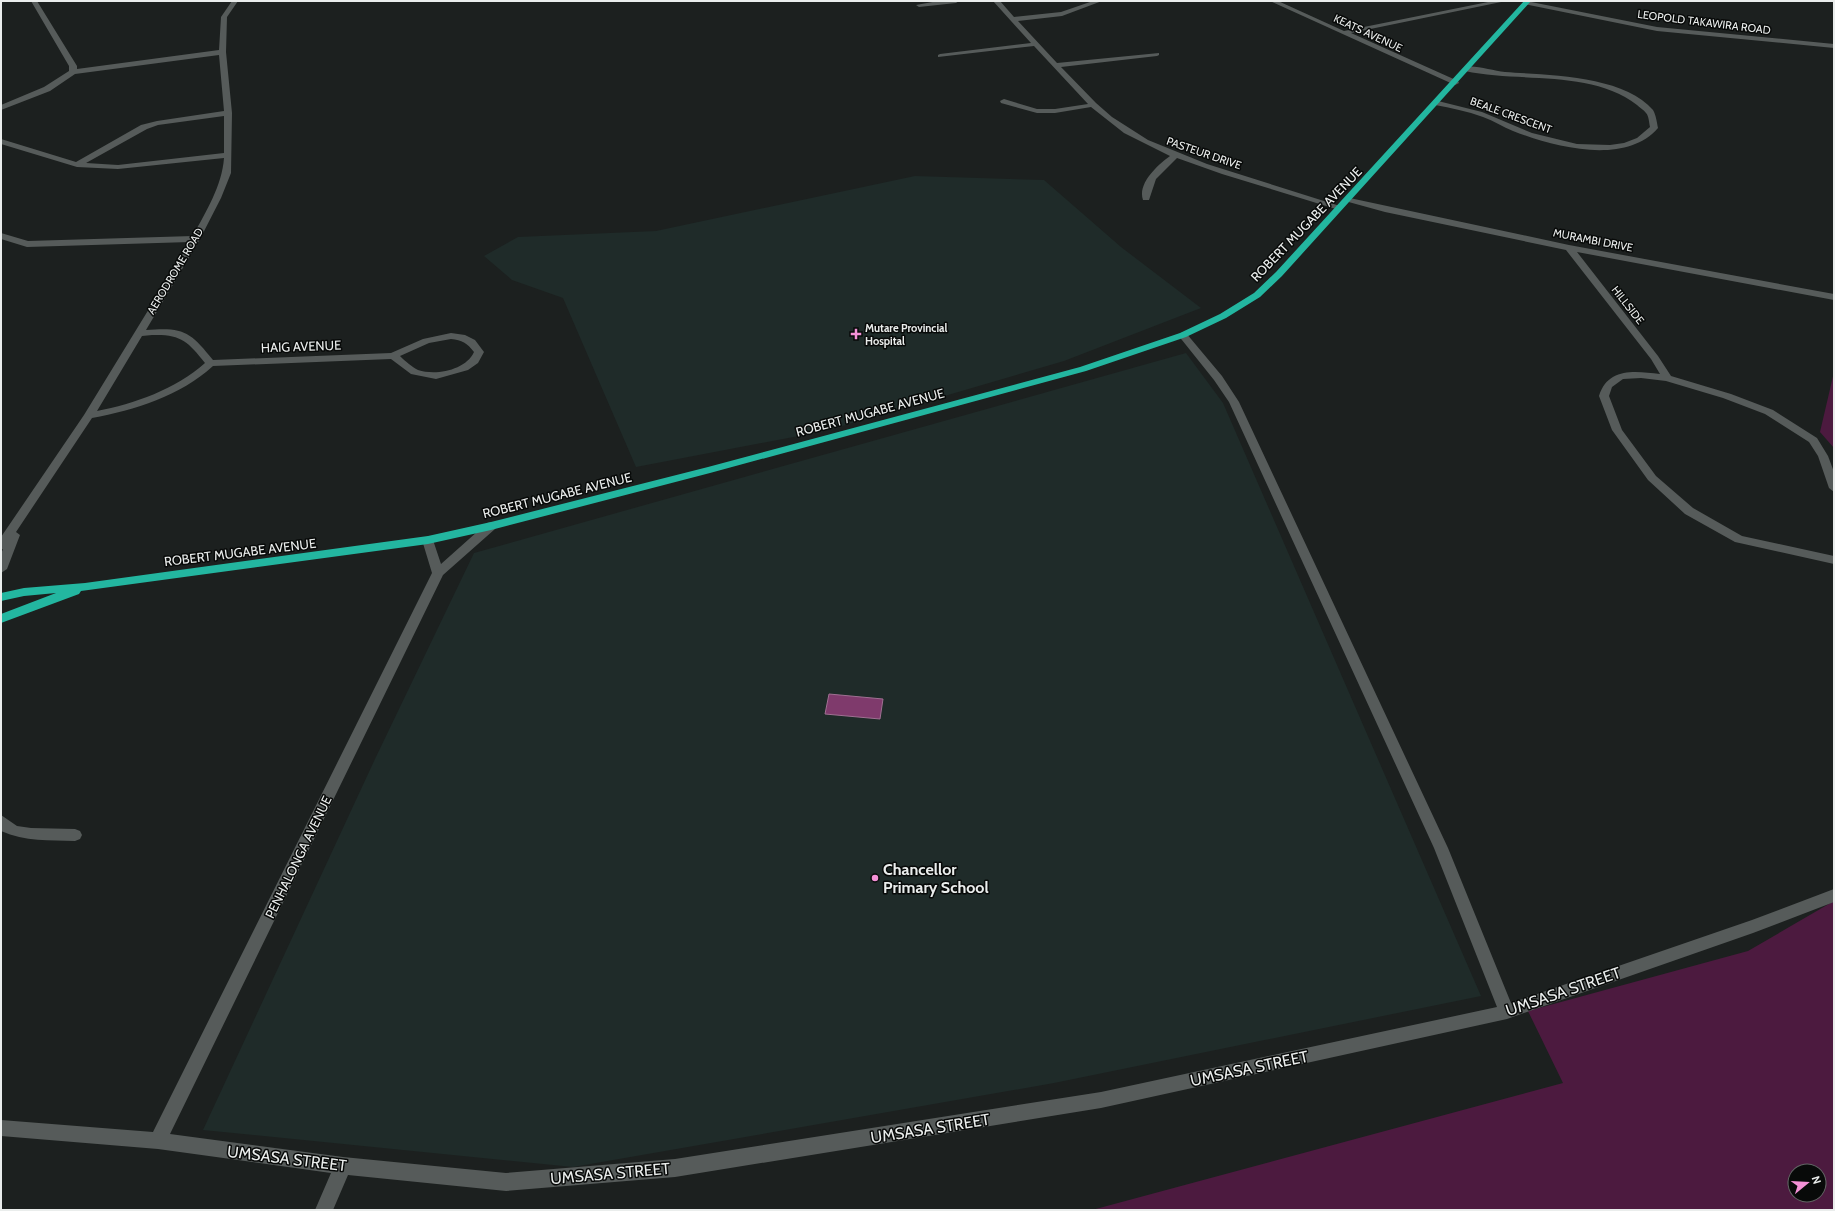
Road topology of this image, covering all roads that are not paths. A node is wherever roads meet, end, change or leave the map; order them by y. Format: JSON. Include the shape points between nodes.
{"nodes":[{"id":1,"x":34,"y":1,"type":"edge"},
{"id":2,"x":235,"y":1,"type":"edge"},
{"id":3,"x":956,"y":1,"type":"edge"},
{"id":4,"x":996,"y":1,"type":"edge"},
{"id":5,"x":1100,"y":1,"type":"edge"},
{"id":6,"x":1273,"y":1,"type":"edge"},
{"id":7,"x":1503,"y":1,"type":"edge"},
{"id":8,"x":1527,"y":2,"type":"edge"},
{"id":9,"x":919,"y":5,"type":"dead end"},
{"id":10,"x":1013,"y":19,"type":"junction"},
{"id":11,"x":1343,"y":33,"type":"junction"},
{"id":12,"x":1036,"y":44,"type":"junction"},
{"id":13,"x":1834,"y":46,"type":"edge"},
{"id":14,"x":222,"y":52,"type":"junction"},
{"id":15,"x":1157,"y":54,"type":"dead end"},
{"id":16,"x":940,"y":56,"type":"dead end"},
{"id":17,"x":1056,"y":65,"type":"junction"},
{"id":18,"x":1468,"y":69,"type":"junction"},
{"id":19,"x":73,"y":72,"type":"junction"},
{"id":20,"x":1455,"y":83,"type":"junction"},
{"id":21,"x":1004,"y":101,"type":"dead end"},
{"id":22,"x":1438,"y":103,"type":"junction"},
{"id":23,"x":1093,"y":105,"type":"junction"},
{"id":24,"x":1,"y":108,"type":"edge"},
{"id":25,"x":228,"y":113,"type":"junction"},
{"id":26,"x":1,"y":141,"type":"edge"},
{"id":27,"x":228,"y":155,"type":"junction"},
{"id":28,"x":1175,"y":156,"type":"junction"},
{"id":29,"x":77,"y":165,"type":"junction"},
{"id":30,"x":1146,"y":198,"type":"dead end"},
{"id":31,"x":1348,"y":199,"type":"junction"},
{"id":32,"x":1339,"y":207,"type":"junction"},
{"id":33,"x":1,"y":236,"type":"edge"},
{"id":34,"x":196,"y":239,"type":"junction"},
{"id":35,"x":1569,"y":248,"type":"junction"},
{"id":36,"x":1834,"y":297,"type":"edge"},
{"id":37,"x":138,"y":333,"type":"junction"},
{"id":38,"x":1184,"y":335,"type":"junction"},
{"id":39,"x":393,"y":356,"type":"junction"},
{"id":40,"x":210,"y":363,"type":"junction"},
{"id":41,"x":1667,"y":378,"type":"junction"},
{"id":42,"x":89,"y":415,"type":"junction"},
{"id":43,"x":1834,"y":488,"type":"edge"},
{"id":44,"x":22,"y":513,"type":"junction"},
{"id":45,"x":491,"y":526,"type":"junction"},
{"id":46,"x":428,"y":540,"type":"junction"},
{"id":47,"x":1,"y":546,"type":"edge"},
{"id":48,"x":1834,"y":560,"type":"edge"},
{"id":49,"x":1,"y":569,"type":"edge"},
{"id":50,"x":438,"y":573,"type":"junction"},
{"id":51,"x":85,"y":587,"type":"junction"},
{"id":52,"x":1,"y":598,"type":"edge"},
{"id":53,"x":1,"y":617,"type":"edge"},
{"id":54,"x":1,"y":820,"type":"edge"},
{"id":55,"x":75,"y":835,"type":"dead end"},
{"id":56,"x":1834,"y":894,"type":"edge"},
{"id":57,"x":1506,"y":1012,"type":"junction"},
{"id":58,"x":1,"y":1128,"type":"edge"},
{"id":59,"x":158,"y":1141,"type":"junction"},
{"id":60,"x":343,"y":1166,"type":"junction"},
{"id":61,"x":324,"y":1210,"type":"edge"}],
"edges":[{"from":1,"to":19,"type":"street","via":[[74,66]]},
{"from":2,"to":14,"type":"street","name":"AERODROME ROAD","via":[[224,17]]},
{"from":3,"to":9,"type":"street"},
{"from":4,"to":10,"type":"street","name":"PASTEUR DRIVE"},
{"from":5,"to":10,"type":"street","via":[[1062,14]]},
{"from":6,"to":11,"type":"street","name":"KEATS AVENUE"},
{"from":7,"to":11,"type":"street"},
{"from":8,"to":13,"type":"street","name":"LEOPOLD TAKAWIRA ROAD","via":[[1657,29]]},
{"from":8,"to":18,"type":"highway","name":"ROBERT MUGABE AVENUE"},
{"from":10,"to":12,"type":"street","name":"PASTEUR DRIVE"},
{"from":11,"to":20,"type":"street","name":"KEATS AVENUE"},
{"from":12,"to":16,"type":"street"},
{"from":12,"to":17,"type":"street","name":"PASTEUR DRIVE"},
{"from":14,"to":19,"type":"street"},
{"from":14,"to":25,"type":"street","name":"AERODROME ROAD"},
{"from":15,"to":17,"type":"street"},
{"from":17,"to":23,"type":"street","name":"PASTEUR DRIVE"},
{"from":18,"to":20,"type":"highway","name":"ROBERT MUGABE AVENUE"},
{"from":18,"to":22,"type":"street","name":"BEALE CRESCENT","via":[[1499,74],[1574,79],[1604,86],[1631,97],[1650,112],[1654,128],[1641,139],[1620,146],[1589,147],[1558,143],[1513,129],[1494,118]]},
{"from":19,"to":24,"type":"street","via":[[47,89]]},
{"from":20,"to":22,"type":"highway","name":"ROBERT MUGABE AVENUE"},
{"from":21,"to":23,"type":"street","via":[[1036,111],[1055,112]]},
{"from":22,"to":31,"type":"highway","name":"ROBERT MUGABE AVENUE"},
{"from":23,"to":28,"type":"street","name":"PASTEUR DRIVE","via":[[1133,135]]},
{"from":25,"to":27,"type":"street","name":"AERODROME ROAD"},
{"from":25,"to":29,"type":"street","via":[[144,127]]},
{"from":26,"to":29,"type":"street"},
{"from":27,"to":29,"type":"street","via":[[118,167]]},
{"from":27,"to":34,"type":"street","name":"AERODROME ROAD","via":[[227,174]]},
{"from":28,"to":30,"type":"street","via":[[1158,168],[1146,187]]},
{"from":28,"to":32,"type":"street","name":"PASTEUR DRIVE"},
{"from":31,"to":32,"type":"highway","name":"ROBERT MUGABE AVENUE"},
{"from":31,"to":35,"type":"street","name":"MURAMBI DRIVE"},
{"from":32,"to":38,"type":"highway","name":"ROBERT MUGABE AVENUE","via":[[1257,295],[1223,316]]},
{"from":33,"to":34,"type":"street","via":[[27,244]]},
{"from":34,"to":37,"type":"street","name":"AERODROME ROAD"},
{"from":35,"to":36,"type":"street","name":"MURAMBI DRIVE"},
{"from":35,"to":41,"type":"street","name":"HILLSIDE","via":[[1655,358]]},
{"from":37,"to":40,"type":"street","via":[[166,331],[180,335],[192,341]]},
{"from":37,"to":42,"type":"street","name":"AERODROME ROAD"},
{"from":38,"to":45,"type":"highway","name":"ROBERT MUGABE AVENUE","via":[[1083,369],[710,470]]},
{"from":38,"to":57,"type":"street","via":[[1234,402],[1441,848]]},
{"from":39,"to":39,"type":"street","name":"HAIG AVENUE","via":[[445,336],[463,337],[474,343],[479,352],[475,361],[465,368],[436,376],[414,372]]},
{"from":39,"to":40,"type":"street","name":"HAIG AVENUE"},
{"from":40,"to":42,"type":"street","via":[[197,375],[161,394],[124,409]]},
{"from":41,"to":43,"type":"street","via":[[1727,396],[1769,412],[1792,425],[1814,440],[1824,456]]},
{"from":41,"to":48,"type":"street","via":[[1621,376],[1607,386],[1604,396],[1617,430],[1652,478],[1689,512],[1739,539]]},
{"from":42,"to":44,"type":"street","name":"AERODROME ROAD"},
{"from":44,"to":47,"type":"street","name":"AERODROME ROAD"},
{"from":44,"to":49,"type":"street","name":"AERODROME ROAD"},
{"from":45,"to":46,"type":"highway","name":"ROBERT MUGABE AVENUE"},
{"from":45,"to":50,"type":"street","name":"PENHALONGA AVENUE"},
{"from":46,"to":50,"type":"street"},
{"from":46,"to":51,"type":"highway","name":"ROBERT MUGABE AVENUE"},
{"from":50,"to":59,"type":"street","name":"PENHALONGA AVENUE"},
{"from":51,"to":52,"type":"highway","name":"ROBERT MUGABE AVENUE","via":[[49,589]]},
{"from":51,"to":53,"type":"highway","name":"ROBERT MUGABE AVENUE"},
{"from":52,"to":53,"type":"highway","via":[[6,604]]},
{"from":54,"to":55,"type":"street","via":[[2,825],[15,831]]},
{"from":56,"to":57,"type":"street","name":"UMSASA STREET","via":[[1726,936],[1568,988]]},
{"from":57,"to":60,"type":"street","name":"UMSASA STREET","via":[[1101,1100],[675,1168],[506,1182]]},
{"from":58,"to":59,"type":"street","name":"UMSASA STREET"},
{"from":59,"to":60,"type":"street","name":"UMSASA STREET"},
{"from":60,"to":61,"type":"street"}]}
